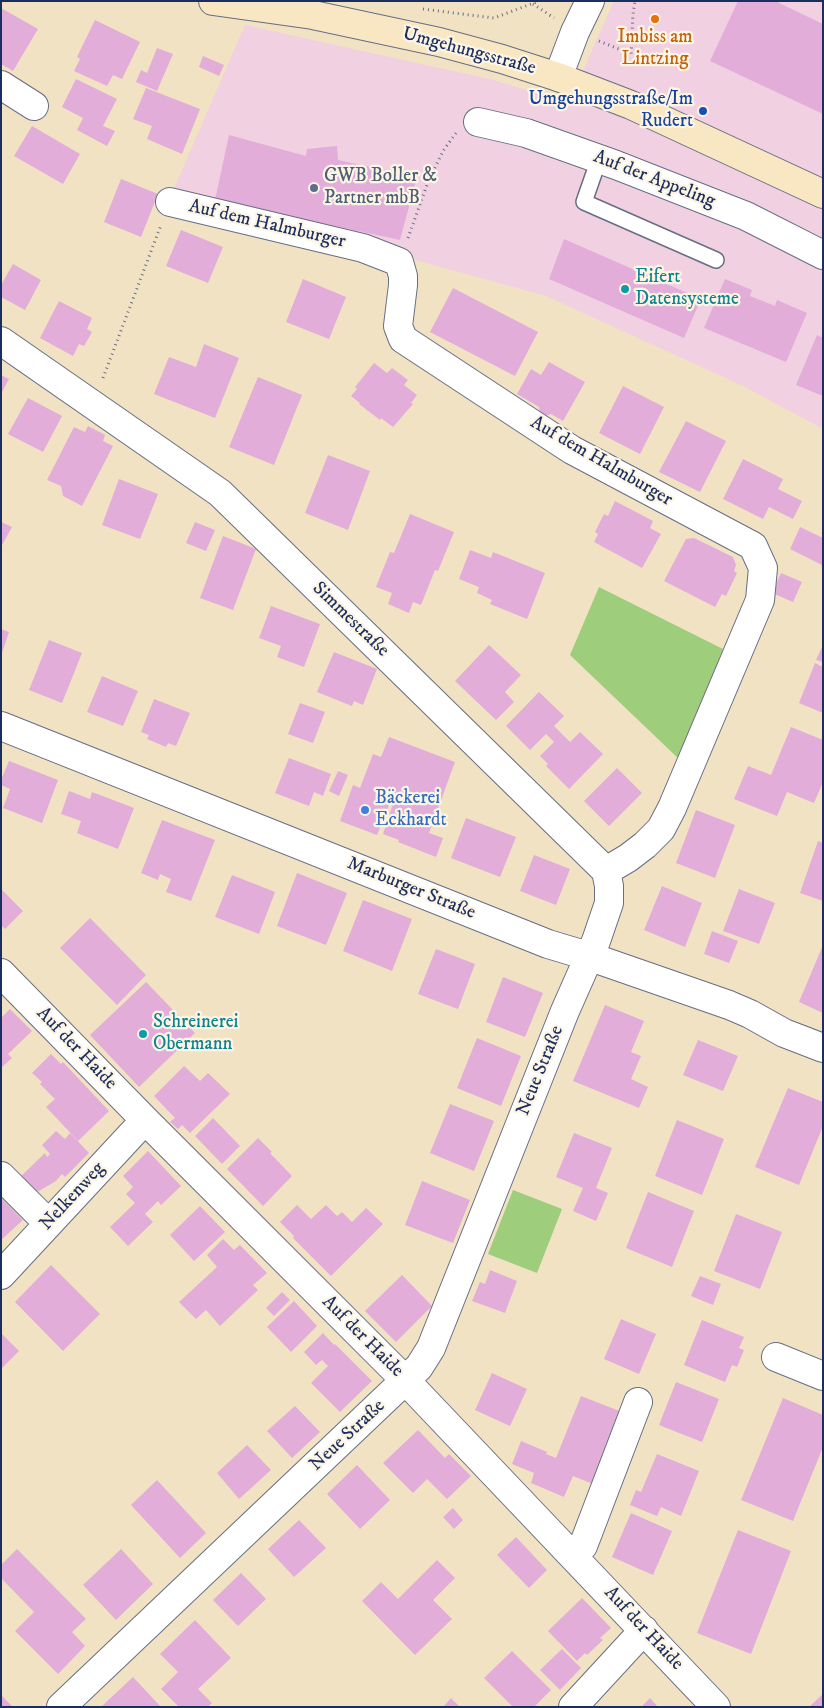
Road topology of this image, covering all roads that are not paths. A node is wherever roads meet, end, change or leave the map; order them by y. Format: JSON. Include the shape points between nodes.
{"nodes":[{"id":1,"x":213,"y":1,"type":"edge"},
{"id":2,"x":590,"y":1,"type":"edge"},
{"id":3,"x":558,"y":77,"type":"junction"},
{"id":4,"x":1,"y":85,"type":"edge"},
{"id":5,"x":34,"y":106,"type":"dead end"},
{"id":6,"x":478,"y":122,"type":"road end"},
{"id":7,"x":599,"y":159,"type":"junction"},
{"id":8,"x":823,"y":194,"type":"edge"},
{"id":9,"x":170,"y":202,"type":"road end"},
{"id":10,"x":823,"y":255,"type":"edge"},
{"id":11,"x":716,"y":260,"type":"dead end"},
{"id":12,"x":1,"y":341,"type":"edge"},
{"id":13,"x":1,"y":726,"type":"edge"},
{"id":14,"x":606,"y":871,"type":"junction"},
{"id":15,"x":588,"y":956,"type":"junction"},
{"id":16,"x":1,"y":973,"type":"edge"},
{"id":17,"x":823,"y":1048,"type":"edge"},
{"id":18,"x":145,"y":1120,"type":"junction"},
{"id":19,"x":1,"y":1176,"type":"edge"},
{"id":20,"x":48,"y":1223,"type":"junction"},
{"id":21,"x":1,"y":1275,"type":"edge"},
{"id":22,"x":776,"y":1357,"type":"dead end"},
{"id":23,"x":823,"y":1376,"type":"edge"},
{"id":24,"x":406,"y":1381,"type":"junction"},
{"id":25,"x":638,"y":1402,"type":"dead end"},
{"id":26,"x":573,"y":1555,"type":"junction"},
{"id":27,"x":644,"y":1630,"type":"junction"},
{"id":28,"x":61,"y":1707,"type":"edge"},
{"id":29,"x":574,"y":1707,"type":"edge"},
{"id":30,"x":716,"y":1707,"type":"edge"}],
"edges":[{"from":1,"to":3,"type":"main road","name":"Umgehungsstraße","via":[[313,15],[440,42]]},
{"from":2,"to":3,"type":"street"},
{"from":3,"to":8,"type":"main road","name":"Umgehungsstraße","via":[[630,105]]},
{"from":4,"to":5,"type":"street"},
{"from":6,"to":7,"type":"street","name":"Auf der Appeling","via":[[526,133]]},
{"from":7,"to":10,"type":"street","name":"Auf der Appeling","via":[[746,216]]},
{"from":7,"to":11,"type":"lane","via":[[584,202]]},
{"from":9,"to":14,"type":"street","name":"Auf dem Halmburger","via":[[363,248],[399,262],[403,285],[398,326],[404,339],[572,450],[753,546],[764,568],[760,600],[672,808],[661,828],[645,844]]},
{"from":12,"to":14,"type":"street","name":"Simmestraße","via":[[220,493]]},
{"from":13,"to":15,"type":"street","name":"Marburger Straße","via":[[548,944]]},
{"from":14,"to":15,"type":"street","via":[[608,903]]},
{"from":15,"to":17,"type":"street","name":"Marburger Straße","via":[[729,1005],[784,1033]]},
{"from":15,"to":24,"type":"street","name":"Neue Straße","via":[[431,1348],[419,1368]]},
{"from":16,"to":18,"type":"street","name":"Auf der Haide"},
{"from":18,"to":20,"type":"street","name":"Nelkenweg"},
{"from":18,"to":24,"type":"street","name":"Auf der Haide"},
{"from":19,"to":20,"type":"street"},
{"from":20,"to":21,"type":"street","name":"Nelkenweg"},
{"from":22,"to":23,"type":"street"},
{"from":24,"to":26,"type":"street","name":"Auf der Haide"},
{"from":24,"to":28,"type":"street","name":"Neue Straße"},
{"from":25,"to":26,"type":"street","via":[[583,1546]]},
{"from":26,"to":27,"type":"street","name":"Auf der Haide"},
{"from":27,"to":29,"type":"street"},
{"from":27,"to":30,"type":"street","name":"Auf der Haide"}]}
